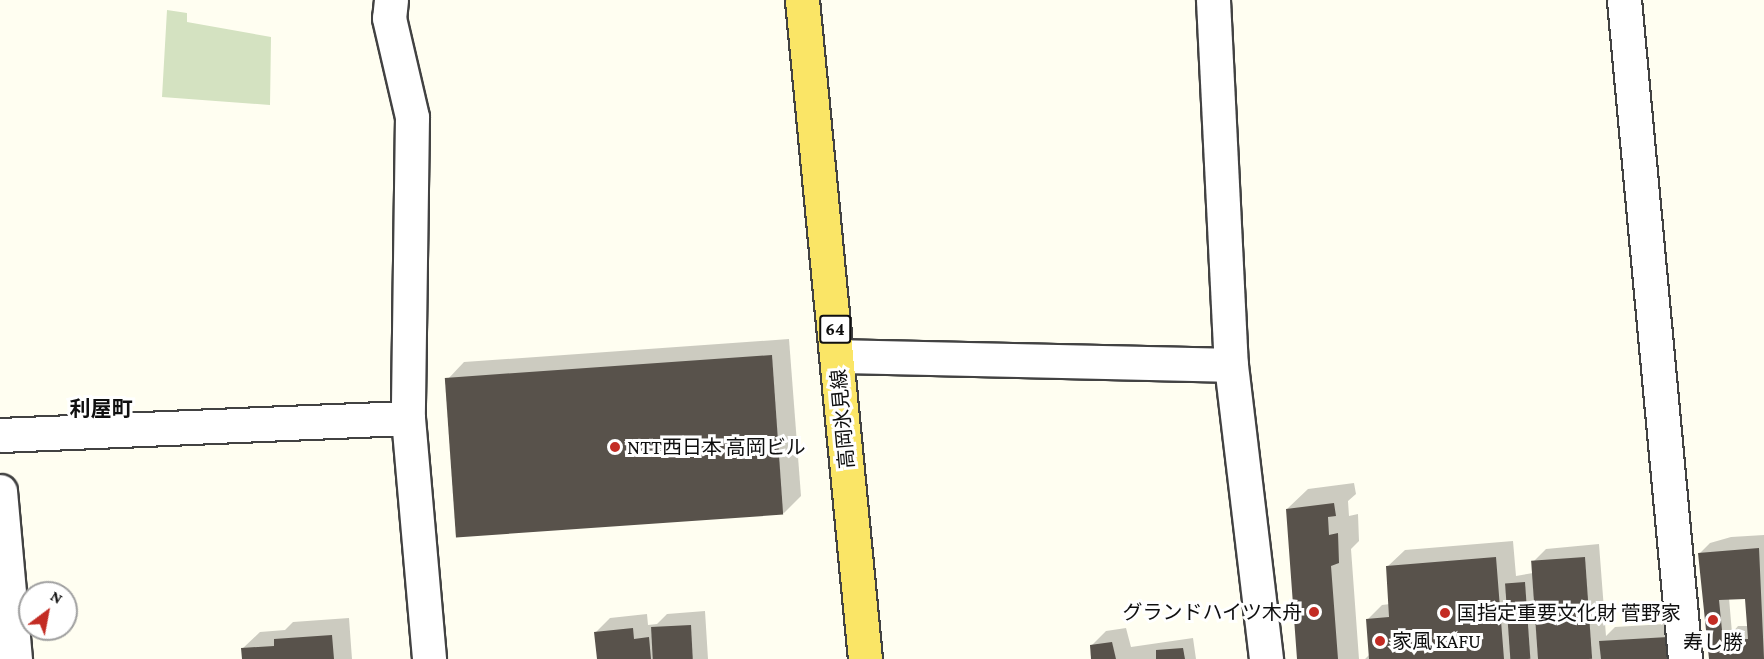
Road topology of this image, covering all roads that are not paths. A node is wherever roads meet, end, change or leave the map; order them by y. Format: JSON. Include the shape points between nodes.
{"nodes":[{"id":1,"x":391,"y":0,"type":"edge"},
{"id":2,"x":802,"y":0,"type":"edge"},
{"id":3,"x":1213,"y":0,"type":"edge"},
{"id":4,"x":1624,"y":0,"type":"edge"},
{"id":5,"x":837,"y":356,"type":"junction"},
{"id":6,"x":1232,"y":365,"type":"junction"},
{"id":7,"x":408,"y":418,"type":"junction"},
{"id":8,"x":0,"y":435,"type":"edge"},
{"id":9,"x":0,"y":490,"type":"edge"},
{"id":10,"x":15,"y":659,"type":"edge"},
{"id":11,"x":429,"y":659,"type":"edge"},
{"id":12,"x":865,"y":659,"type":"edge"},
{"id":13,"x":1266,"y":659,"type":"edge"},
{"id":14,"x":1685,"y":659,"type":"edge"}],
"edges":[{"from":1,"to":7,"type":"street","via":[[389,18],[412,117]]},
{"from":2,"to":5,"type":"main road","name":"高岡氷見線","number":"64"},
{"from":3,"to":6,"type":"street"},
{"from":4,"to":14,"type":"street"},
{"from":5,"to":6,"type":"street"},
{"from":5,"to":12,"type":"main road","name":"高岡氷見線","number":"64"},
{"from":6,"to":13,"type":"street"},
{"from":7,"to":8,"type":"street"},
{"from":7,"to":11,"type":"street"},
{"from":9,"to":10,"type":"street"}]}
